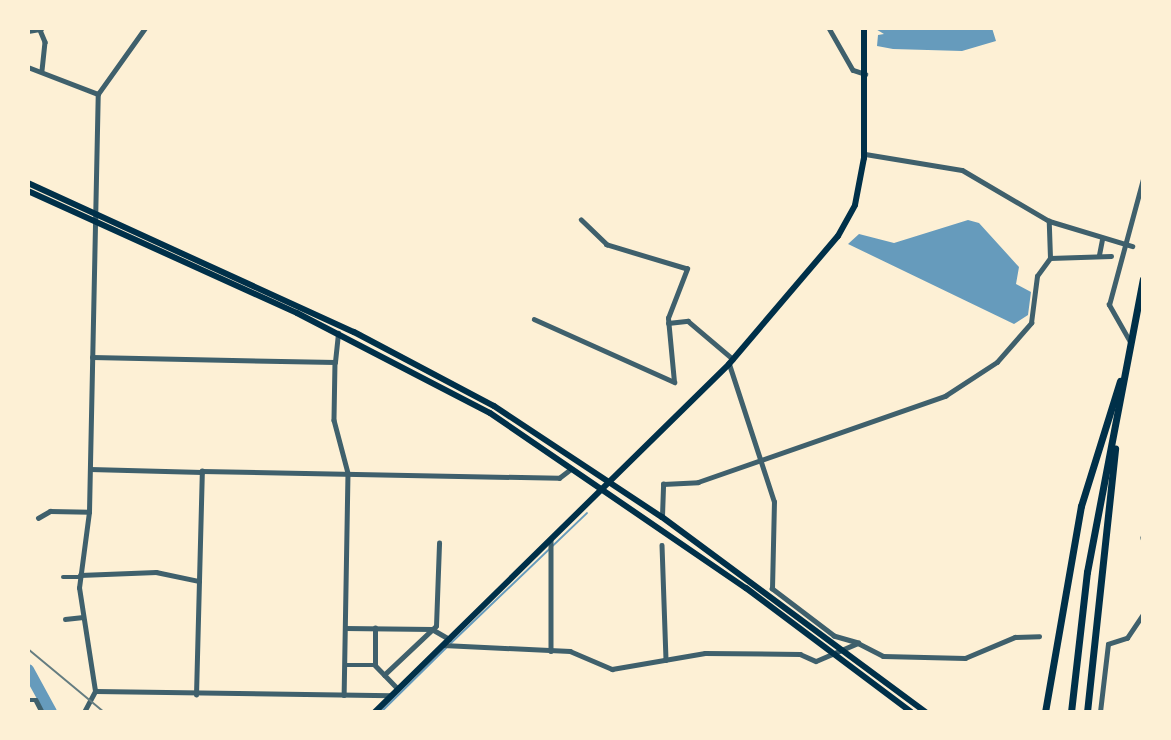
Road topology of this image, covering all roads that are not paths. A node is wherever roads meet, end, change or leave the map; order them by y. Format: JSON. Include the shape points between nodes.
{"nodes":[{"id":1,"x":145,"y":28,"type":"edge"},
{"id":2,"x":829,"y":28,"type":"edge"},
{"id":3,"x":864,"y":28,"type":"edge"},
{"id":4,"x":41,"y":29,"type":"edge"},
{"id":5,"x":28,"y":31,"type":"edge"},
{"id":6,"x":28,"y":67,"type":"edge"},
{"id":7,"x":42,"y":70,"type":"junction"},
{"id":8,"x":865,"y":74,"type":"junction"},
{"id":9,"x":98,"y":94,"type":"junction"},
{"id":10,"x":865,"y":155,"type":"junction"},
{"id":11,"x":1143,"y":179,"type":"edge"},
{"id":12,"x":28,"y":183,"type":"edge"},
{"id":13,"x":28,"y":191,"type":"edge"},
{"id":14,"x":95,"y":211,"type":"junction"},
{"id":15,"x":581,"y":220,"type":"dead end"},
{"id":16,"x":95,"y":221,"type":"junction"},
{"id":17,"x":1049,"y":221,"type":"junction"},
{"id":18,"x":1102,"y":239,"type":"junction"},
{"id":19,"x":1122,"y":244,"type":"junction"},
{"id":20,"x":1132,"y":246,"type":"dead end"},
{"id":21,"x":1099,"y":255,"type":"junction"},
{"id":22,"x":1111,"y":256,"type":"dead end"},
{"id":23,"x":1050,"y":258,"type":"junction"},
{"id":24,"x":1143,"y":279,"type":"edge"},
{"id":25,"x":534,"y":319,"type":"dead end"},
{"id":26,"x":668,"y":323,"type":"junction"},
{"id":27,"x":338,"y":333,"type":"junction"},
{"id":28,"x":1130,"y":342,"type":"junction"},
{"id":29,"x":92,"y":357,"type":"junction"},
{"id":30,"x":731,"y":361,"type":"junction"},
{"id":31,"x":335,"y":362,"type":"junction"},
{"id":32,"x":1126,"y":368,"type":"junction"},
{"id":33,"x":760,"y":460,"type":"junction"},
{"id":34,"x":571,"y":468,"type":"junction"},
{"id":35,"x":90,"y":469,"type":"junction"},
{"id":36,"x":202,"y":472,"type":"junction"},
{"id":37,"x":348,"y":473,"type":"junction"},
{"id":38,"x":608,"y":482,"type":"junction"},
{"id":39,"x":602,"y":488,"type":"junction"},
{"id":40,"x":89,"y":512,"type":"junction"},
{"id":41,"x":662,"y":517,"type":"junction"},
{"id":42,"x":38,"y":518,"type":"dead end"},
{"id":43,"x":439,"y":543,"type":"dead end"},
{"id":44,"x":552,"y":543,"type":"junction"},
{"id":45,"x":662,"y":545,"type":"dead end"},
{"id":46,"x":80,"y":576,"type":"junction"},
{"id":47,"x":63,"y":577,"type":"dead end"},
{"id":48,"x":199,"y":581,"type":"junction"},
{"id":49,"x":1143,"y":614,"type":"edge"},
{"id":50,"x":83,"y":617,"type":"junction"},
{"id":51,"x":65,"y":619,"type":"dead end"},
{"id":52,"x":345,"y":628,"type":"junction"},
{"id":53,"x":375,"y":628,"type":"junction"},
{"id":54,"x":432,"y":629,"type":"junction"},
{"id":55,"x":1039,"y":636,"type":"dead end"},
{"id":56,"x":858,"y":643,"type":"junction"},
{"id":57,"x":447,"y":645,"type":"junction"},
{"id":58,"x":551,"y":651,"type":"junction"},
{"id":59,"x":843,"y":653,"type":"junction"},
{"id":60,"x":831,"y":654,"type":"junction"},
{"id":61,"x":666,"y":660,"type":"junction"},
{"id":62,"x":374,"y":664,"type":"junction"},
{"id":63,"x":345,"y":665,"type":"junction"},
{"id":64,"x":384,"y":675,"type":"junction"},
{"id":65,"x":398,"y":689,"type":"junction"},
{"id":66,"x":95,"y":691,"type":"junction"},
{"id":67,"x":196,"y":695,"type":"junction"},
{"id":68,"x":344,"y":695,"type":"junction"},
{"id":69,"x":391,"y":695,"type":"junction"},
{"id":70,"x":28,"y":700,"type":"edge"},
{"id":71,"x":42,"y":712,"type":"edge"},
{"id":72,"x":84,"y":712,"type":"edge"},
{"id":73,"x":375,"y":712,"type":"edge"},
{"id":74,"x":911,"y":712,"type":"edge"},
{"id":75,"x":926,"y":712,"type":"edge"},
{"id":76,"x":1045,"y":712,"type":"edge"},
{"id":77,"x":1071,"y":712,"type":"edge"},
{"id":78,"x":1087,"y":712,"type":"edge"},
{"id":79,"x":1100,"y":712,"type":"edge"}],
"edges":[{"from":1,"to":9,"type":"street"},
{"from":2,"to":8,"type":"street","via":[[853,70]]},
{"from":3,"to":8,"type":"main road"},
{"from":4,"to":5,"type":"street"},
{"from":4,"to":7,"type":"street","via":[[45,42]]},
{"from":6,"to":7,"type":"street"},
{"from":7,"to":9,"type":"street"},
{"from":8,"to":10,"type":"main road"},
{"from":9,"to":14,"type":"street"},
{"from":10,"to":17,"type":"street","via":[[961,170]]},
{"from":10,"to":30,"type":"main road","via":[[855,205],[838,236]]},
{"from":11,"to":19,"type":"street"},
{"from":12,"to":14,"type":"main road"},
{"from":13,"to":16,"type":"main road"},
{"from":14,"to":16,"type":"street"},
{"from":14,"to":38,"type":"main road","via":[[424,366]]},
{"from":15,"to":26,"type":"street","via":[[607,245],[687,269]]},
{"from":16,"to":27,"type":"main road"},
{"from":16,"to":29,"type":"street"},
{"from":17,"to":18,"type":"street"},
{"from":17,"to":23,"type":"street"},
{"from":18,"to":19,"type":"street"},
{"from":18,"to":21,"type":"street"},
{"from":19,"to":20,"type":"street"},
{"from":19,"to":28,"type":"street","via":[[1109,305]]},
{"from":21,"to":22,"type":"street"},
{"from":21,"to":23,"type":"street"},
{"from":23,"to":33,"type":"street","via":[[1039,270],[1024,336],[996,362],[945,396]]},
{"from":24,"to":28,"type":"highway"},
{"from":25,"to":26,"type":"street","via":[[674,383]]},
{"from":26,"to":30,"type":"street","via":[[688,321]]},
{"from":27,"to":31,"type":"street"},
{"from":27,"to":34,"type":"main road","via":[[490,413]]},
{"from":28,"to":32,"type":"highway"},
{"from":29,"to":31,"type":"street"},
{"from":29,"to":35,"type":"street"},
{"from":30,"to":33,"type":"street"},
{"from":30,"to":38,"type":"main road"},
{"from":31,"to":37,"type":"street","via":[[334,420]]},
{"from":32,"to":76,"type":"highway","via":[[1101,425]]},
{"from":32,"to":77,"type":"highway","via":[[1087,572]]},
{"from":32,"to":78,"type":"highway"},
{"from":33,"to":41,"type":"street","via":[[691,484],[663,484]]},
{"from":33,"to":56,"type":"street","via":[[774,502],[772,589],[834,636]]},
{"from":34,"to":37,"type":"street","via":[[559,478]]},
{"from":34,"to":39,"type":"main road"},
{"from":35,"to":36,"type":"street"},
{"from":35,"to":40,"type":"street"},
{"from":36,"to":37,"type":"street"},
{"from":36,"to":48,"type":"street"},
{"from":37,"to":52,"type":"street"},
{"from":38,"to":39,"type":"main road"},
{"from":38,"to":41,"type":"main road"},
{"from":39,"to":44,"type":"main road"},
{"from":39,"to":60,"type":"main road"},
{"from":40,"to":42,"type":"street","via":[[50,512]]},
{"from":40,"to":46,"type":"street"},
{"from":41,"to":59,"type":"main road"},
{"from":43,"to":54,"type":"street"},
{"from":44,"to":57,"type":"main road"},
{"from":44,"to":58,"type":"street"},
{"from":45,"to":61,"type":"street"},
{"from":46,"to":47,"type":"street"},
{"from":46,"to":48,"type":"street","via":[[156,572]]},
{"from":46,"to":50,"type":"street"},
{"from":48,"to":67,"type":"street"},
{"from":49,"to":79,"type":"street","via":[[1126,638],[1108,644]]},
{"from":50,"to":51,"type":"street"},
{"from":50,"to":66,"type":"street"},
{"from":52,"to":53,"type":"street"},
{"from":52,"to":63,"type":"street"},
{"from":53,"to":54,"type":"street"},
{"from":53,"to":62,"type":"street"},
{"from":54,"to":57,"type":"street"},
{"from":54,"to":64,"type":"street"},
{"from":55,"to":56,"type":"street","via":[[1015,637],[965,658],[883,656]]},
{"from":56,"to":59,"type":"street"},
{"from":57,"to":58,"type":"street"},
{"from":57,"to":65,"type":"main road"},
{"from":58,"to":61,"type":"street","via":[[612,668]]},
{"from":59,"to":60,"type":"street"},
{"from":59,"to":75,"type":"main road"},
{"from":60,"to":61,"type":"street","via":[[816,661],[800,654],[730,652]]},
{"from":60,"to":74,"type":"main road"},
{"from":62,"to":63,"type":"street"},
{"from":62,"to":64,"type":"street"},
{"from":63,"to":68,"type":"street"},
{"from":64,"to":65,"type":"street"},
{"from":65,"to":69,"type":"main road"},
{"from":66,"to":67,"type":"street"},
{"from":66,"to":72,"type":"street"},
{"from":67,"to":68,"type":"street"},
{"from":68,"to":69,"type":"street"},
{"from":69,"to":73,"type":"main road"},
{"from":70,"to":71,"type":"street","via":[[36,700]]}]}
